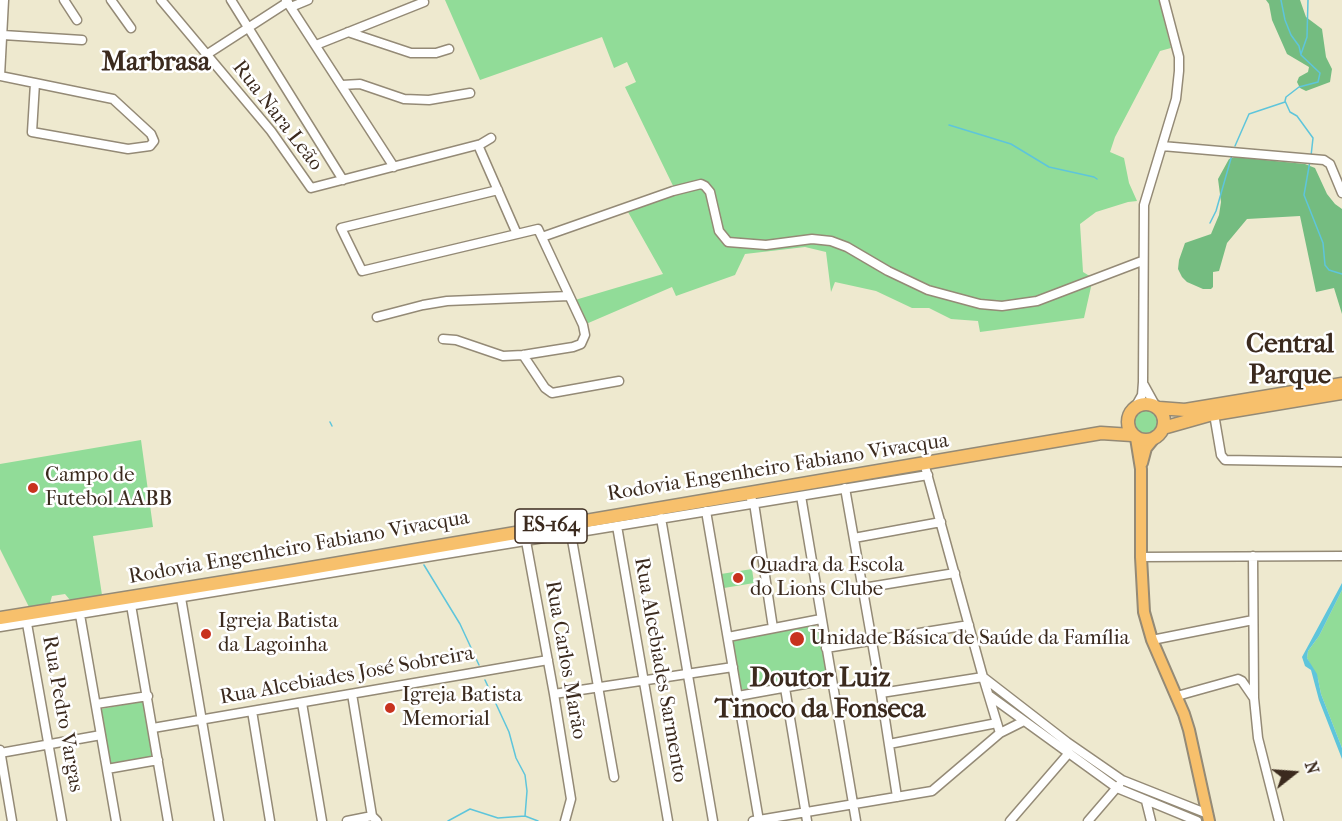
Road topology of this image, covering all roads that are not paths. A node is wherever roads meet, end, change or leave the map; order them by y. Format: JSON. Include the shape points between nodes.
{"nodes":[{"id":1,"x":4,"y":0,"type":"edge"},
{"id":2,"x":64,"y":0,"type":"edge"},
{"id":3,"x":111,"y":0,"type":"edge"},
{"id":4,"x":161,"y":0,"type":"edge"},
{"id":5,"x":231,"y":0,"type":"edge"},
{"id":6,"x":308,"y":0,"type":"edge"},
{"id":7,"x":1164,"y":0,"type":"edge"},
{"id":8,"x":424,"y":2,"type":"dead end"},
{"id":9,"x":288,"y":3,"type":"edge"},
{"id":10,"x":77,"y":20,"type":"dead end"},
{"id":11,"x":249,"y":27,"type":"junction"},
{"id":12,"x":131,"y":28,"type":"dead end"},
{"id":13,"x":348,"y":32,"type":"junction"},
{"id":14,"x":3,"y":35,"type":"junction"},
{"id":15,"x":82,"y":40,"type":"dead end"},
{"id":16,"x":316,"y":45,"type":"junction"},
{"id":17,"x":449,"y":49,"type":"dead end"},
{"id":18,"x":206,"y":55,"type":"junction"},
{"id":19,"x":0,"y":76,"type":"edge"},
{"id":20,"x":34,"y":83,"type":"junction"},
{"id":21,"x":342,"y":85,"type":"junction"},
{"id":22,"x":471,"y":93,"type":"dead end"},
{"id":23,"x":491,"y":138,"type":"dead end"},
{"id":24,"x":478,"y":145,"type":"junction"},
{"id":25,"x":1162,"y":146,"type":"junction"},
{"id":26,"x":394,"y":167,"type":"junction"},
{"id":27,"x":343,"y":180,"type":"junction"},
{"id":28,"x":498,"y":190,"type":"junction"},
{"id":29,"x":1342,"y":193,"type":"edge"},
{"id":30,"x":517,"y":234,"type":"junction"},
{"id":31,"x":542,"y":237,"type":"junction"},
{"id":32,"x":1142,"y":261,"type":"junction"},
{"id":33,"x":570,"y":296,"type":"junction"},
{"id":34,"x":377,"y":317,"type":"dead end"},
{"id":35,"x":443,"y":339,"type":"dead end"},
{"id":36,"x":523,"y":355,"type":"junction"},
{"id":37,"x":619,"y":381,"type":"dead end"},
{"id":38,"x":1143,"y":382,"type":"junction"},
{"id":39,"x":1342,"y":384,"type":"edge"},
{"id":40,"x":1342,"y":393,"type":"edge"},
{"id":41,"x":1157,"y":407,"type":"junction"},
{"id":42,"x":1132,"y":412,"type":"junction"},
{"id":43,"x":1214,"y":414,"type":"junction"},
{"id":44,"x":1159,"y":432,"type":"junction"},
{"id":45,"x":1101,"y":433,"type":"junction"},
{"id":46,"x":1134,"y":437,"type":"junction"},
{"id":47,"x":1342,"y":462,"type":"edge"},
{"id":48,"x":926,"y":469,"type":"junction"},
{"id":49,"x":1142,"y":470,"type":"junction"},
{"id":50,"x":845,"y":489,"type":"junction"},
{"id":51,"x":801,"y":496,"type":"junction"},
{"id":52,"x":750,"y":498,"type":"junction"},
{"id":53,"x":706,"y":511,"type":"junction"},
{"id":54,"x":661,"y":518,"type":"junction"},
{"id":55,"x":941,"y":522,"type":"junction"},
{"id":56,"x":617,"y":526,"type":"junction"},
{"id":57,"x":571,"y":534,"type":"junction"},
{"id":58,"x":484,"y":537,"type":"junction"},
{"id":59,"x":854,"y":538,"type":"junction"},
{"id":60,"x":526,"y":541,"type":"junction"},
{"id":61,"x":498,"y":545,"type":"junction"},
{"id":62,"x":1253,"y":556,"type":"junction"},
{"id":63,"x":1342,"y":556,"type":"edge"},
{"id":64,"x":1142,"y":557,"type":"junction"},
{"id":65,"x":347,"y":566,"type":"junction"},
{"id":66,"x":955,"y":573,"type":"junction"},
{"id":67,"x":863,"y":588,"type":"junction"},
{"id":68,"x":181,"y":592,"type":"junction"},
{"id":69,"x":131,"y":605,"type":"junction"},
{"id":70,"x":79,"y":609,"type":"junction"},
{"id":71,"x":0,"y":618,"type":"edge"},
{"id":72,"x":26,"y":618,"type":"junction"},
{"id":73,"x":821,"y":619,"type":"junction"},
{"id":74,"x":1253,"y":620,"type":"junction"},
{"id":75,"x":969,"y":625,"type":"junction"},
{"id":76,"x":0,"y":627,"type":"edge"},
{"id":77,"x":773,"y":628,"type":"junction"},
{"id":78,"x":728,"y":637,"type":"junction"},
{"id":79,"x":1152,"y":640,"type":"junction"},
{"id":80,"x":872,"y":641,"type":"junction"},
{"id":81,"x":826,"y":648,"type":"junction"},
{"id":82,"x":548,"y":660,"type":"junction"},
{"id":83,"x":733,"y":667,"type":"junction"},
{"id":84,"x":689,"y":674,"type":"junction"},
{"id":85,"x":983,"y":677,"type":"junction"},
{"id":86,"x":832,"y":680,"type":"junction"},
{"id":87,"x":643,"y":681,"type":"junction"},
{"id":88,"x":599,"y":687,"type":"junction"},
{"id":89,"x":785,"y":688,"type":"junction"},
{"id":90,"x":881,"y":693,"type":"junction"},
{"id":91,"x":352,"y":694,"type":"junction"},
{"id":92,"x":554,"y":694,"type":"junction"},
{"id":93,"x":148,"y":696,"type":"junction"},
{"id":94,"x":738,"y":696,"type":"junction"},
{"id":95,"x":989,"y":696,"type":"junction"},
{"id":96,"x":1177,"y":696,"type":"junction"},
{"id":97,"x":1254,"y":698,"type":"junction"},
{"id":98,"x":302,"y":703,"type":"junction"},
{"id":99,"x":96,"y":704,"type":"junction"},
{"id":100,"x":252,"y":711,"type":"junction"},
{"id":101,"x":201,"y":720,"type":"junction"},
{"id":102,"x":1024,"y":721,"type":"junction"},
{"id":103,"x":997,"y":723,"type":"junction"},
{"id":104,"x":153,"y":728,"type":"junction"},
{"id":105,"x":1045,"y":731,"type":"junction"},
{"id":106,"x":1000,"y":733,"type":"junction"},
{"id":107,"x":101,"y":735,"type":"junction"},
{"id":108,"x":1067,"y":742,"type":"junction"},
{"id":109,"x":890,"y":744,"type":"junction"},
{"id":110,"x":50,"y":745,"type":"junction"},
{"id":111,"x":0,"y":752,"type":"edge"},
{"id":112,"x":1068,"y":754,"type":"junction"},
{"id":113,"x":158,"y":760,"type":"junction"},
{"id":114,"x":107,"y":769,"type":"junction"},
{"id":115,"x":614,"y":777,"type":"dead end"},
{"id":116,"x":1120,"y":784,"type":"junction"},
{"id":117,"x":897,"y":797,"type":"junction"},
{"id":118,"x":1146,"y":801,"type":"junction"},
{"id":119,"x":853,"y":804,"type":"junction"},
{"id":120,"x":807,"y":817,"type":"edge"},
{"id":121,"x":1209,"y":818,"type":"edge"},
{"id":122,"x":374,"y":819,"type":"edge"},
{"id":123,"x":12,"y":821,"type":"edge"},
{"id":124,"x":62,"y":821,"type":"edge"},
{"id":125,"x":116,"y":821,"type":"edge"},
{"id":126,"x":168,"y":821,"type":"edge"},
{"id":127,"x":219,"y":821,"type":"edge"},
{"id":128,"x":270,"y":821,"type":"edge"},
{"id":129,"x":322,"y":821,"type":"edge"},
{"id":130,"x":350,"y":821,"type":"edge"},
{"id":131,"x":566,"y":821,"type":"edge"},
{"id":132,"x":668,"y":821,"type":"edge"},
{"id":133,"x":713,"y":821,"type":"edge"},
{"id":134,"x":757,"y":821,"type":"edge"},
{"id":135,"x":856,"y":821,"type":"edge"},
{"id":136,"x":1010,"y":821,"type":"edge"},
{"id":137,"x":1088,"y":821,"type":"edge"},
{"id":138,"x":1151,"y":821,"type":"edge"},
{"id":139,"x":1197,"y":821,"type":"edge"},
{"id":140,"x":1279,"y":821,"type":"edge"}],
"edges":[{"from":1,"to":14,"type":"street"},
{"from":2,"to":10,"type":"street"},
{"from":3,"to":12,"type":"street"},
{"from":4,"to":18,"type":"street","name":"Rua Nara Leão"},
{"from":5,"to":11,"type":"street"},
{"from":6,"to":9,"type":"street"},
{"from":7,"to":25,"type":"street","via":[[1179,71],[1176,99]]},
{"from":8,"to":13,"type":"street"},
{"from":9,"to":11,"type":"street"},
{"from":9,"to":16,"type":"street"},
{"from":11,"to":18,"type":"street"},
{"from":11,"to":27,"type":"street"},
{"from":13,"to":16,"type":"street"},
{"from":13,"to":17,"type":"street","via":[[411,53]]},
{"from":14,"to":15,"type":"street"},
{"from":14,"to":19,"type":"street"},
{"from":16,"to":21,"type":"street"},
{"from":18,"to":27,"type":"street","name":"Rua Nara Leão","via":[[271,131],[311,188]]},
{"from":19,"to":20,"type":"street"},
{"from":20,"to":20,"type":"street","via":[[112,99],[154,141],[150,146],[128,148],[32,132]]},
{"from":21,"to":22,"type":"street","via":[[360,84],[404,99],[429,100]]},
{"from":21,"to":26,"type":"street"},
{"from":23,"to":24,"type":"street","name":"Rua Nara Leão"},
{"from":24,"to":26,"type":"street","name":"Rua Nara Leão"},
{"from":24,"to":28,"type":"street"},
{"from":25,"to":29,"type":"street","via":[[1324,160]]},
{"from":25,"to":32,"type":"street","via":[[1144,205]]},
{"from":26,"to":27,"type":"street","name":"Rua Nara Leão"},
{"from":28,"to":30,"type":"street"},
{"from":28,"to":30,"type":"street","via":[[341,228],[362,271]]},
{"from":30,"to":31,"type":"street","via":[[538,229]]},
{"from":31,"to":32,"type":"street","via":[[701,184],[710,192],[719,231],[728,243],[831,241],[928,290],[980,304],[1002,306],[1037,301]]},
{"from":31,"to":33,"type":"street"},
{"from":32,"to":38,"type":"street"},
{"from":33,"to":34,"type":"street","via":[[441,302]]},
{"from":33,"to":36,"type":"street","via":[[585,330],[581,344]]},
{"from":35,"to":36,"type":"street","via":[[503,356]]},
{"from":36,"to":37,"type":"street","via":[[544,388],[552,393]]},
{"from":38,"to":41,"type":"street"},
{"from":38,"to":42,"type":"street","via":[[1142,395]]},
{"from":39,"to":41,"type":"highway","via":[[1185,410]]},
{"from":40,"to":43,"type":"highway"},
{"from":41,"to":42,"type":"highway","via":[[1142,405]]},
{"from":41,"to":44,"type":"highway","via":[[1164,415]]},
{"from":42,"to":45,"type":"highway","name":"Rodovia Engenheiro Fabiano Vivacqua"},
{"from":42,"to":46,"type":"highway","via":[[1128,422]]},
{"from":43,"to":44,"type":"highway"},
{"from":43,"to":47,"type":"street","via":[[1225,460]]},
{"from":44,"to":46,"type":"highway","via":[[1148,440]]},
{"from":44,"to":49,"type":"main road","via":[[1146,448]]},
{"from":45,"to":46,"type":"highway","name":"Rodovia Engenheiro Fabiano Vivacqua"},
{"from":45,"to":48,"type":"highway","name":"Rodovia Engenheiro Fabiano Vivacqua","number":"ES-164"},
{"from":46,"to":49,"type":"main road"},
{"from":48,"to":50,"type":"street"},
{"from":48,"to":52,"type":"highway","name":"Rodovia Engenheiro Fabiano Vivacqua","number":"ES-164"},
{"from":48,"to":55,"type":"street"},
{"from":49,"to":64,"type":"main road"},
{"from":50,"to":51,"type":"street"},
{"from":50,"to":59,"type":"street"},
{"from":51,"to":52,"type":"street"},
{"from":51,"to":73,"type":"street"},
{"from":52,"to":53,"type":"street"},
{"from":52,"to":58,"type":"highway","name":"Rodovia Engenheiro Fabiano Vivacqua","number":"ES-164"},
{"from":52,"to":77,"type":"street"},
{"from":53,"to":54,"type":"street"},
{"from":53,"to":78,"type":"street"},
{"from":54,"to":56,"type":"street"},
{"from":54,"to":84,"type":"street"},
{"from":55,"to":59,"type":"street"},
{"from":55,"to":66,"type":"street"},
{"from":56,"to":57,"type":"street"},
{"from":56,"to":87,"type":"street","name":"Rua Alcebiades Sarmento"},
{"from":57,"to":60,"type":"street"},
{"from":57,"to":88,"type":"street"},
{"from":58,"to":61,"type":"highway"},
{"from":58,"to":65,"type":"highway","name":"Rodovia Engenheiro Fabiano Vivacqua","number":"ES-164"},
{"from":59,"to":67,"type":"street"},
{"from":60,"to":61,"type":"street"},
{"from":60,"to":82,"type":"street","name":"Rua Carlos Marão"},
{"from":61,"to":65,"type":"street"},
{"from":62,"to":63,"type":"street"},
{"from":62,"to":64,"type":"street"},
{"from":62,"to":74,"type":"street"},
{"from":64,"to":79,"type":"main road","via":[[1144,612]]},
{"from":65,"to":68,"type":"highway","name":"Rodovia Engenheiro Fabiano Vivacqua","number":"ES-164"},
{"from":66,"to":67,"type":"street"},
{"from":66,"to":75,"type":"street"},
{"from":67,"to":80,"type":"street"},
{"from":68,"to":69,"type":"street"},
{"from":68,"to":70,"type":"highway","name":"Rodovia Engenheiro Fabiano Vivacqua","number":"ES-164"},
{"from":68,"to":101,"type":"street"},
{"from":69,"to":70,"type":"street"},
{"from":69,"to":93,"type":"street"},
{"from":70,"to":72,"type":"highway","name":"Rodovia Engenheiro Fabiano Vivacqua","number":"ES-164"},
{"from":70,"to":99,"type":"street"},
{"from":71,"to":72,"type":"highway","name":"Rodovia Engenheiro Fabiano Vivacqua","number":"ES-164"},
{"from":72,"to":76,"type":"street"},
{"from":72,"to":110,"type":"street","name":"Rua Pedro Vargas"},
{"from":73,"to":77,"type":"street"},
{"from":73,"to":81,"type":"street"},
{"from":74,"to":79,"type":"street"},
{"from":74,"to":97,"type":"street"},
{"from":75,"to":80,"type":"street"},
{"from":75,"to":85,"type":"street"},
{"from":77,"to":78,"type":"street"},
{"from":78,"to":83,"type":"street"},
{"from":79,"to":96,"type":"main road"},
{"from":80,"to":81,"type":"street"},
{"from":80,"to":90,"type":"street"},
{"from":81,"to":86,"type":"street"},
{"from":82,"to":91,"type":"street","name":"Rua Alcebiades José Sobreira"},
{"from":82,"to":92,"type":"street","name":"Rua Carlos Marão"},
{"from":83,"to":84,"type":"street"},
{"from":83,"to":94,"type":"street"},
{"from":84,"to":87,"type":"street"},
{"from":84,"to":133,"type":"street"},
{"from":85,"to":90,"type":"street"},
{"from":85,"to":95,"type":"street"},
{"from":85,"to":105,"type":"street"},
{"from":86,"to":89,"type":"street"},
{"from":86,"to":119,"type":"street"},
{"from":87,"to":88,"type":"street"},
{"from":87,"to":132,"type":"street","name":"Rua Alcebiades Sarmento"},
{"from":88,"to":92,"type":"street"},
{"from":88,"to":115,"type":"street"},
{"from":89,"to":94,"type":"street"},
{"from":89,"to":120,"type":"street"},
{"from":90,"to":109,"type":"street"},
{"from":91,"to":98,"type":"street","name":"Rua Alcebiades José Sobreira"},
{"from":91,"to":122,"type":"street"},
{"from":92,"to":131,"type":"street","name":"Rua Carlos Marão","via":[[571,799]]},
{"from":93,"to":99,"type":"street"},
{"from":93,"to":104,"type":"street"},
{"from":94,"to":134,"type":"street"},
{"from":95,"to":102,"type":"street"},
{"from":95,"to":103,"type":"street"},
{"from":96,"to":97,"type":"street","via":[[1238,679]]},
{"from":96,"to":121,"type":"main road"},
{"from":97,"to":140,"type":"street","via":[[1258,738]]},
{"from":98,"to":100,"type":"street","name":"Rua Alcebiades José Sobreira"},
{"from":98,"to":129,"type":"street"},
{"from":99,"to":107,"type":"street"},
{"from":100,"to":101,"type":"street","name":"Rua Alcebiades José Sobreira"},
{"from":100,"to":128,"type":"street"},
{"from":101,"to":104,"type":"street","name":"Rua Alcebiades José Sobreira"},
{"from":101,"to":127,"type":"street"},
{"from":102,"to":105,"type":"street"},
{"from":102,"to":106,"type":"street"},
{"from":103,"to":106,"type":"street"},
{"from":103,"to":109,"type":"street"},
{"from":104,"to":113,"type":"street"},
{"from":105,"to":108,"type":"street"},
{"from":105,"to":112,"type":"street"},
{"from":106,"to":117,"type":"street","via":[[936,789]]},
{"from":107,"to":110,"type":"street"},
{"from":107,"to":114,"type":"street"},
{"from":108,"to":112,"type":"street"},
{"from":108,"to":116,"type":"street"},
{"from":109,"to":117,"type":"street"},
{"from":110,"to":111,"type":"street"},
{"from":110,"to":124,"type":"street","name":"Rua Pedro Vargas"},
{"from":111,"to":123,"type":"street"},
{"from":112,"to":116,"type":"street"},
{"from":112,"to":136,"type":"street"},
{"from":113,"to":114,"type":"street"},
{"from":113,"to":126,"type":"street"},
{"from":114,"to":125,"type":"street"},
{"from":116,"to":118,"type":"street"},
{"from":116,"to":121,"type":"street"},
{"from":116,"to":137,"type":"street"},
{"from":117,"to":119,"type":"street"},
{"from":118,"to":138,"type":"street"},
{"from":118,"to":139,"type":"street"},
{"from":119,"to":120,"type":"street"},
{"from":119,"to":135,"type":"street"},
{"from":120,"to":134,"type":"street"},
{"from":122,"to":130,"type":"street"}]}
